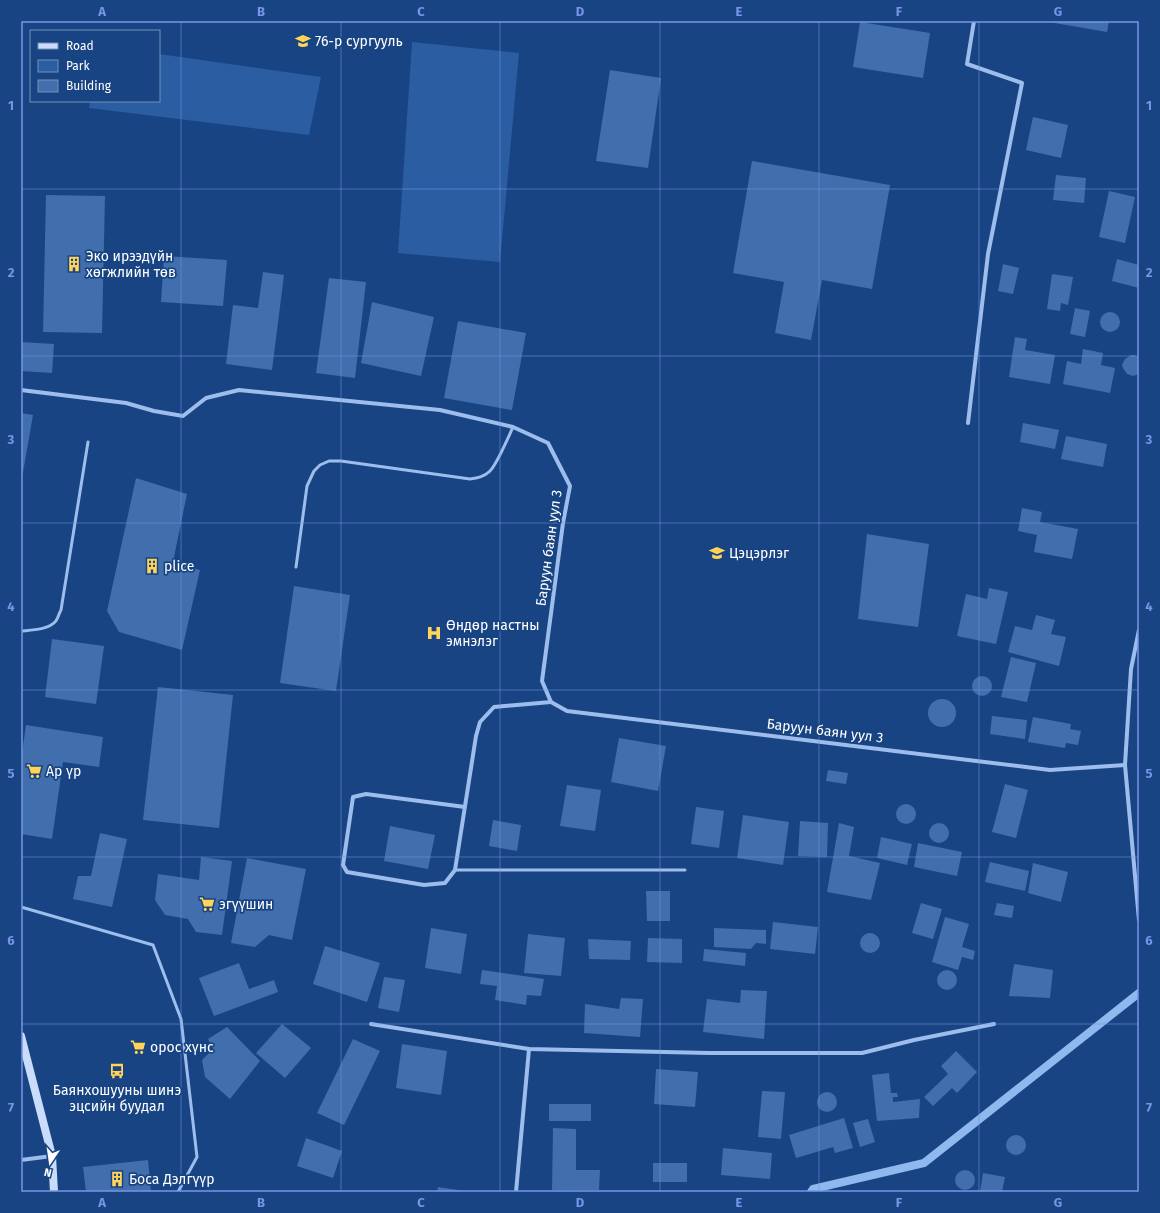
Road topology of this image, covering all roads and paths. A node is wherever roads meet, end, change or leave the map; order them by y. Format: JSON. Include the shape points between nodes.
{"nodes":[{"id":1,"x":974,"y":21,"type":"edge"},
{"id":2,"x":21,"y":390,"type":"edge"},
{"id":3,"x":968,"y":423,"type":"dead end"},
{"id":4,"x":514,"y":427,"type":"junction"},
{"id":5,"x":88,"y":442,"type":"dead end"},
{"id":6,"x":296,"y":567,"type":"dead end"},
{"id":7,"x":1139,"y":630,"type":"edge"},
{"id":8,"x":21,"y":631,"type":"edge"},
{"id":9,"x":551,"y":702,"type":"junction"},
{"id":10,"x":1125,"y":765,"type":"junction"},
{"id":11,"x":465,"y":807,"type":"junction"},
{"id":12,"x":455,"y":870,"type":"junction"},
{"id":13,"x":685,"y":870,"type":"dead end"},
{"id":14,"x":1138,"y":899,"type":"edge"},
{"id":15,"x":21,"y":907,"type":"edge"},
{"id":16,"x":1139,"y":920,"type":"edge"},
{"id":17,"x":371,"y":1024,"type":"dead end"},
{"id":18,"x":994,"y":1024,"type":"dead end"},
{"id":19,"x":21,"y":1036,"type":"edge"},
{"id":20,"x":529,"y":1049,"type":"junction"},
{"id":21,"x":52,"y":1156,"type":"junction"},
{"id":22,"x":21,"y":1160,"type":"edge"},
{"id":23,"x":54,"y":1192,"type":"edge"},
{"id":24,"x":178,"y":1192,"type":"edge"},
{"id":25,"x":516,"y":1192,"type":"edge"}],
"edges":[{"from":1,"to":3,"type":"street","via":[[967,64],[1022,83],[988,254]]},
{"from":2,"to":4,"type":"street","name":"Баруун баян уул 3","via":[[126,403],[183,416],[206,398],[239,390],[440,410]]},
{"from":4,"to":6,"type":"lane","via":[[490,472],[481,477],[470,479],[329,461],[320,465],[307,486]]},
{"from":4,"to":9,"type":"street","name":"Баруун баян уул 3","via":[[548,443],[570,486],[542,681]]},
{"from":5,"to":8,"type":"lane","via":[[61,610],[56,621],[48,626]]},
{"from":7,"to":10,"type":"street","via":[[1131,669]]},
{"from":9,"to":10,"type":"street","name":"Баруун баян уул 3","via":[[566,711],[1050,770]]},
{"from":9,"to":11,"type":"street","via":[[494,707],[480,722]]},
{"from":10,"to":14,"type":"street"},
{"from":11,"to":12,"type":"street"},
{"from":11,"to":12,"type":"street","via":[[366,794],[353,797],[342,864],[347,872],[424,885],[446,883]]},
{"from":12,"to":13,"type":"lane"},
{"from":14,"to":16,"type":"street"},
{"from":15,"to":24,"type":"lane","via":[[153,945],[181,1019],[197,1157]]},
{"from":17,"to":20,"type":"street"},
{"from":18,"to":20,"type":"street","via":[[862,1052],[709,1053]]},
{"from":19,"to":21,"type":"street"},
{"from":20,"to":25,"type":"street"},
{"from":21,"to":22,"type":"street"},
{"from":21,"to":23,"type":"street"}]}
